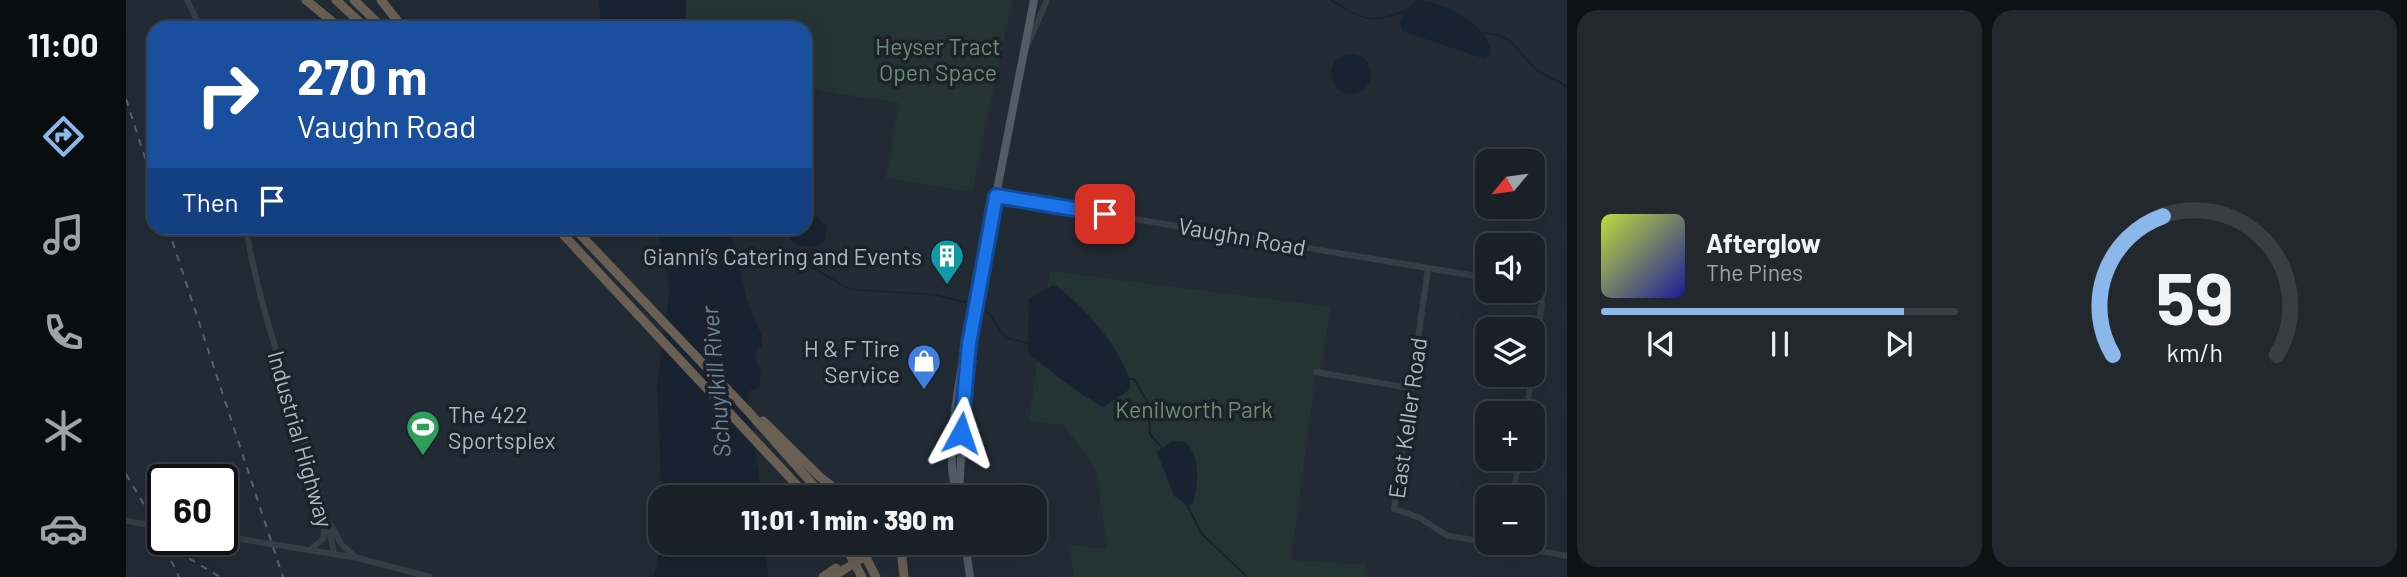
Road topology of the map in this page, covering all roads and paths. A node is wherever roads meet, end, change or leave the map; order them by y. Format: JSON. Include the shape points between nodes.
{"nodes":[{"id":1,"x":187,"y":0,"type":"edge"},
{"id":2,"x":306,"y":0,"type":"edge"},
{"id":3,"x":336,"y":0,"type":"edge"},
{"id":4,"x":354,"y":0,"type":"edge"},
{"id":5,"x":381,"y":0,"type":"edge"},
{"id":6,"x":1034,"y":0,"type":"edge"},
{"id":7,"x":1047,"y":0,"type":"edge"},
{"id":8,"x":198,"y":21,"type":"edge"},
{"id":9,"x":332,"y":21,"type":"edge"},
{"id":10,"x":358,"y":21,"type":"edge"},
{"id":11,"x":376,"y":21,"type":"edge"},
{"id":12,"x":398,"y":21,"type":"edge"},
{"id":13,"x":1023,"y":54,"type":"junction"},
{"id":14,"x":996,"y":196,"type":"junction"},
{"id":15,"x":247,"y":235,"type":"edge"},
{"id":16,"x":564,"y":235,"type":"edge"},
{"id":17,"x":581,"y":235,"type":"edge"},
{"id":18,"x":1428,"y":268,"type":"junction"},
{"id":19,"x":1475,"y":276,"type":"edge"},
{"id":20,"x":1316,"y":372,"type":"dead end"},
{"id":21,"x":1410,"y":388,"type":"junction"},
{"id":22,"x":782,"y":443,"type":"junction"},
{"id":23,"x":798,"y":485,"type":"edge"},
{"id":24,"x":815,"y":485,"type":"edge"},
{"id":25,"x":830,"y":485,"type":"edge"},
{"id":26,"x":954,"y":485,"type":"edge"},
{"id":27,"x":325,"y":509,"type":"junction"},
{"id":28,"x":128,"y":521,"type":"edge"},
{"id":29,"x":147,"y":524,"type":"edge"},
{"id":30,"x":238,"y":539,"type":"edge"},
{"id":31,"x":1475,"y":540,"type":"edge"},
{"id":32,"x":310,"y":550,"type":"junction"},
{"id":33,"x":1545,"y":552,"type":"edge"},
{"id":34,"x":334,"y":553,"type":"junction"},
{"id":35,"x":850,"y":555,"type":"edge"},
{"id":36,"x":856,"y":555,"type":"edge"},
{"id":37,"x":865,"y":555,"type":"edge"},
{"id":38,"x":867,"y":555,"type":"edge"},
{"id":39,"x":903,"y":555,"type":"edge"},
{"id":40,"x":967,"y":555,"type":"edge"},
{"id":41,"x":1567,"y":556,"type":"edge"},
{"id":42,"x":358,"y":558,"type":"junction"},
{"id":43,"x":430,"y":577,"type":"edge"},
{"id":44,"x":823,"y":577,"type":"edge"},
{"id":45,"x":832,"y":577,"type":"edge"},
{"id":46,"x":861,"y":577,"type":"edge"},
{"id":47,"x":876,"y":577,"type":"edge"},
{"id":48,"x":904,"y":577,"type":"edge"},
{"id":49,"x":970,"y":577,"type":"edge"}],
"edges":[{"from":1,"to":8,"type":"street"},
{"from":2,"to":9,"type":"highway"},
{"from":3,"to":10,"type":"highway"},
{"from":4,"to":11,"type":"highway"},
{"from":5,"to":12,"type":"highway"},
{"from":6,"to":13,"type":"main road"},
{"from":7,"to":13,"type":"street"},
{"from":13,"to":14,"type":"main road"},
{"from":14,"to":18,"type":"street","name":"Vaughn Road"},
{"from":14,"to":26,"type":"main road","via":[[960,384],[952,453]]},
{"from":15,"to":27,"type":"street","name":"Industrial Highway","via":[[261,303]]},
{"from":16,"to":23,"type":"highway"},
{"from":17,"to":22,"type":"highway"},
{"from":18,"to":19,"type":"street","name":"Vaughn Road"},
{"from":18,"to":21,"type":"street","name":"East Keller Road"},
{"from":20,"to":21,"type":"street"},
{"from":21,"to":31,"type":"street","name":"East Keller Road","via":[[1394,509],[1420,518],[1448,536]]},
{"from":22,"to":24,"type":"highway"},
{"from":22,"to":25,"type":"highway"},
{"from":27,"to":32,"type":"street","via":[[323,539]]},
{"from":27,"to":34,"type":"street","name":"Industrial Highway"},
{"from":27,"to":42,"type":"street","via":[[335,535]]},
{"from":28,"to":29,"type":"street"},
{"from":30,"to":32,"type":"street"},
{"from":32,"to":34,"type":"street"},
{"from":33,"to":41,"type":"street"},
{"from":34,"to":42,"type":"street","name":"Industrial Highway"},
{"from":35,"to":46,"type":"highway"},
{"from":36,"to":44,"type":"highway"},
{"from":37,"to":47,"type":"highway"},
{"from":38,"to":45,"type":"highway"},
{"from":39,"to":48,"type":"highway"},
{"from":40,"to":49,"type":"main road"},
{"from":42,"to":43,"type":"street","name":"Industrial Highway"}]}
